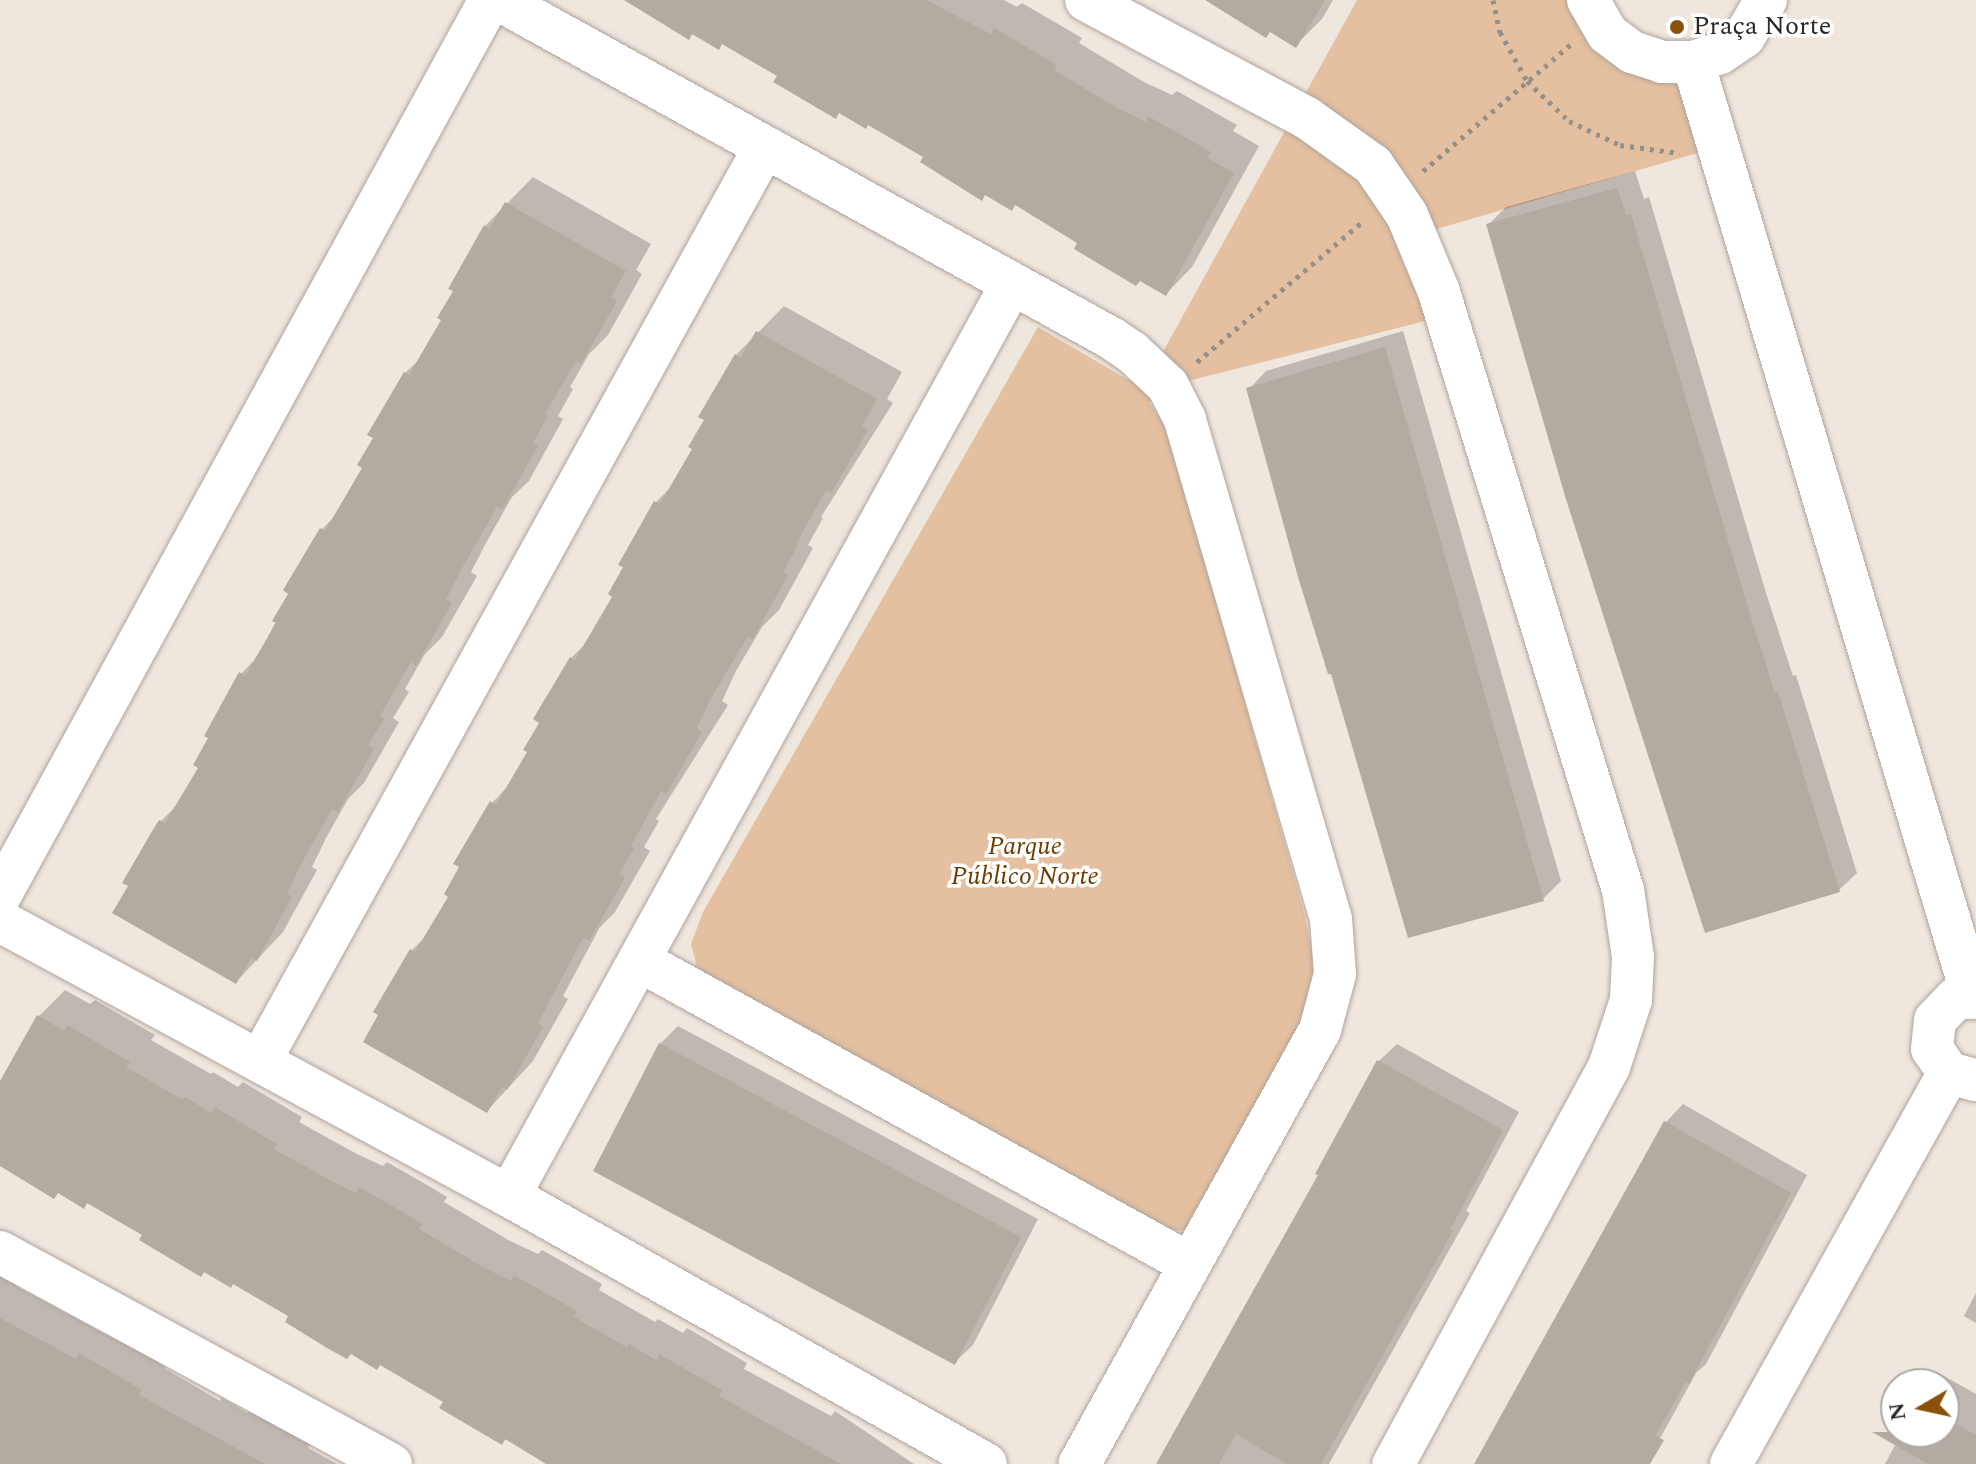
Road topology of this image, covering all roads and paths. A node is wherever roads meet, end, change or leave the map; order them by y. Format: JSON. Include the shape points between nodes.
{"nodes":[{"id":1,"x":490,"y":0,"type":"edge"},
{"id":2,"x":499,"y":0,"type":"edge"},
{"id":3,"x":1086,"y":0,"type":"edge"},
{"id":4,"x":1493,"y":0,"type":"edge"},
{"id":5,"x":1588,"y":0,"type":"edge"},
{"id":6,"x":1766,"y":0,"type":"edge"},
{"id":7,"x":1693,"y":62,"type":"junction"},
{"id":8,"x":1718,"y":147,"type":"junction"},
{"id":9,"x":764,"y":148,"type":"junction"},
{"id":10,"x":1011,"y":285,"type":"junction"},
{"id":11,"x":0,"y":896,"type":"edge"},
{"id":12,"x":0,"y":921,"type":"edge"},
{"id":13,"x":640,"y":961,"type":"junction"},
{"id":14,"x":1975,"y":997,"type":"edge"},
{"id":15,"x":260,"y":1061,"type":"junction"},
{"id":16,"x":1962,"y":1077,"type":"edge"},
{"id":17,"x":509,"y":1196,"type":"junction"},
{"id":18,"x":0,"y":1252,"type":"edge"},
{"id":19,"x":1190,"y":1264,"type":"junction"},
{"id":20,"x":391,"y":1464,"type":"edge"},
{"id":21,"x":986,"y":1464,"type":"edge"},
{"id":22,"x":1079,"y":1464,"type":"edge"},
{"id":23,"x":1393,"y":1464,"type":"edge"},
{"id":24,"x":1731,"y":1464,"type":"edge"}],
"edges":[{"from":1,"to":11,"type":"street"},
{"from":2,"to":9,"type":"street"},
{"from":3,"to":23,"type":"street","via":[[1307,118],[1373,165],[1407,215],[1439,292],[1623,890],[1633,957],[1631,1000],[1609,1067]]},
{"from":4,"to":8,"type":"path","via":[[1500,32],[1527,81],[1569,121],[1620,145],[1677,154]]},
{"from":5,"to":7,"type":"street","via":[[1608,34],[1632,52],[1662,62]]},
{"from":6,"to":7,"type":"street","via":[[1744,37]]},
{"from":7,"to":8,"type":"street"},
{"from":8,"to":14,"type":"street"},
{"from":9,"to":10,"type":"street"},
{"from":9,"to":15,"type":"street"},
{"from":10,"to":13,"type":"street"},
{"from":10,"to":19,"type":"street","via":[[1132,352],[1168,386],[1185,420],[1331,919],[1335,974],[1320,1030]]},
{"from":12,"to":15,"type":"street"},
{"from":13,"to":17,"type":"street"},
{"from":13,"to":19,"type":"street"},
{"from":14,"to":16,"type":"street","via":[[1955,999],[1935,1020],[1932,1049]]},
{"from":15,"to":17,"type":"street"},
{"from":16,"to":24,"type":"street"},
{"from":17,"to":21,"type":"street"},
{"from":18,"to":20,"type":"street"},
{"from":19,"to":22,"type":"street"}]}
